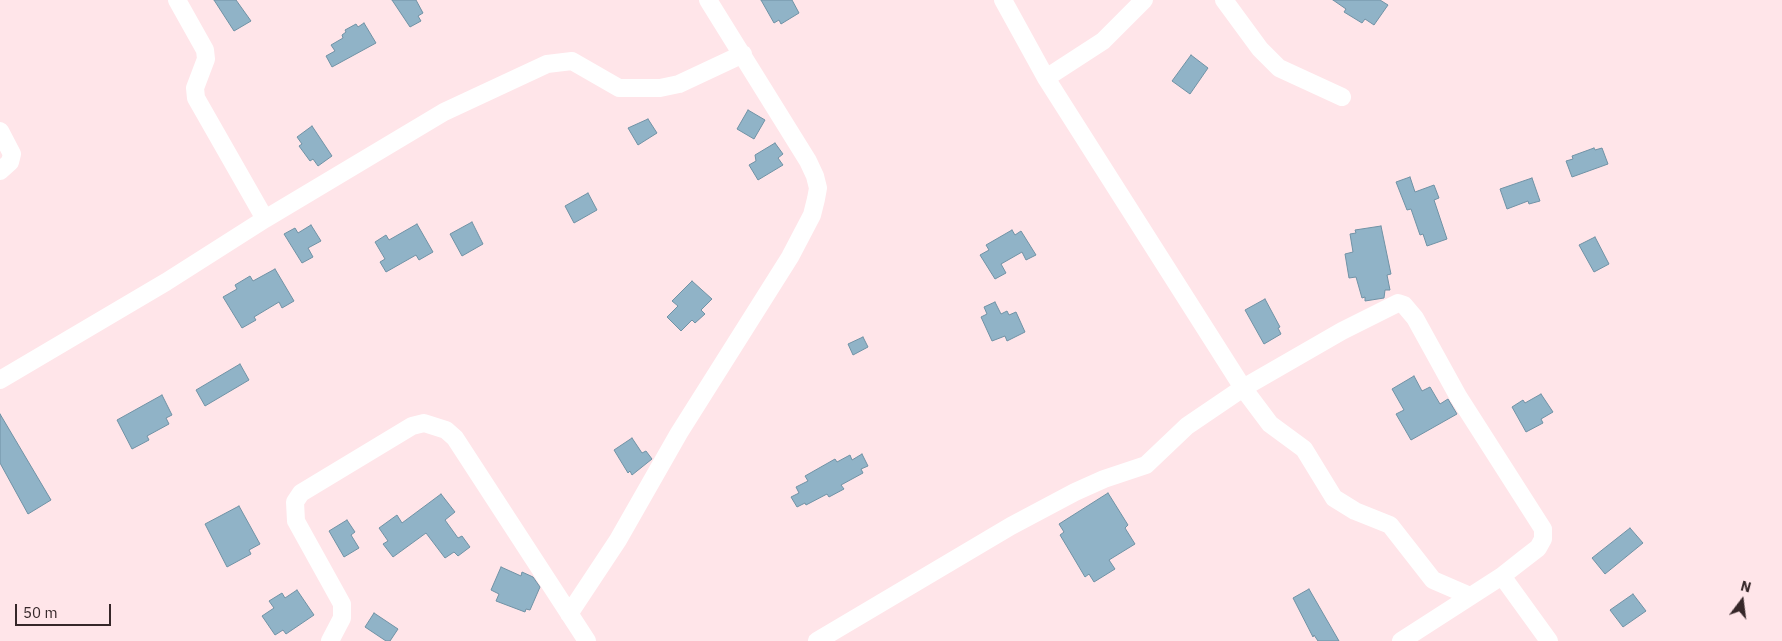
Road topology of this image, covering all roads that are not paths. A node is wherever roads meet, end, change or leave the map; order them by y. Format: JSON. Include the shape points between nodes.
{"nodes":[{"id":1,"x":177,"y":0,"type":"edge"},
{"id":2,"x":708,"y":0,"type":"edge"},
{"id":3,"x":1002,"y":0,"type":"edge"},
{"id":4,"x":1144,"y":0,"type":"edge"},
{"id":5,"x":1224,"y":0,"type":"edge"},
{"id":6,"x":743,"y":54,"type":"junction"},
{"id":7,"x":1046,"y":78,"type":"junction"},
{"id":8,"x":1342,"y":97,"type":"dead end"},
{"id":9,"x":0,"y":131,"type":"edge"},
{"id":10,"x":0,"y":171,"type":"edge"},
{"id":11,"x":265,"y":219,"type":"junction"},
{"id":12,"x":0,"y":380,"type":"edge"},
{"id":13,"x":1243,"y":388,"type":"junction"},
{"id":14,"x":1502,"y":576,"type":"junction"},
{"id":15,"x":1470,"y":596,"type":"junction"},
{"id":16,"x":570,"y":614,"type":"junction"},
{"id":17,"x":330,"y":641,"type":"edge"},
{"id":18,"x":587,"y":641,"type":"edge"},
{"id":19,"x":817,"y":641,"type":"edge"},
{"id":20,"x":1401,"y":641,"type":"edge"},
{"id":21,"x":1549,"y":641,"type":"edge"}],
"edges":[{"from":1,"to":11,"type":"street","via":[[205,50],[206,60],[195,88],[196,98]]},
{"from":2,"to":6,"type":"street"},
{"from":3,"to":7,"type":"street"},
{"from":4,"to":7,"type":"street","via":[[1103,41]]},
{"from":5,"to":8,"type":"street","via":[[1260,49],[1279,68]]},
{"from":6,"to":11,"type":"street","via":[[679,84],[660,88],[619,88],[572,62],[547,64],[444,112]]},
{"from":6,"to":16,"type":"street","via":[[815,176],[818,188],[812,215],[790,257]]},
{"from":7,"to":13,"type":"street"},
{"from":9,"to":10,"type":"street","via":[[12,154],[10,162]]},
{"from":11,"to":12,"type":"street"},
{"from":13,"to":14,"type":"street","via":[[1390,306],[1404,305],[1543,529],[1543,539],[1538,548]]},
{"from":13,"to":15,"type":"street","via":[[1270,424],[1304,449],[1334,498],[1355,511],[1390,525],[1433,580]]},
{"from":13,"to":19,"type":"street","via":[[1187,426],[1146,464],[1104,479],[1011,526]]},
{"from":14,"to":15,"type":"street"},
{"from":14,"to":21,"type":"street"},
{"from":15,"to":20,"type":"street"},
{"from":16,"to":17,"type":"street","via":[[455,438],[446,430],[424,423],[412,426],[301,493],[295,502],[296,521],[342,604],[342,618]]},
{"from":16,"to":18,"type":"street"}]}
